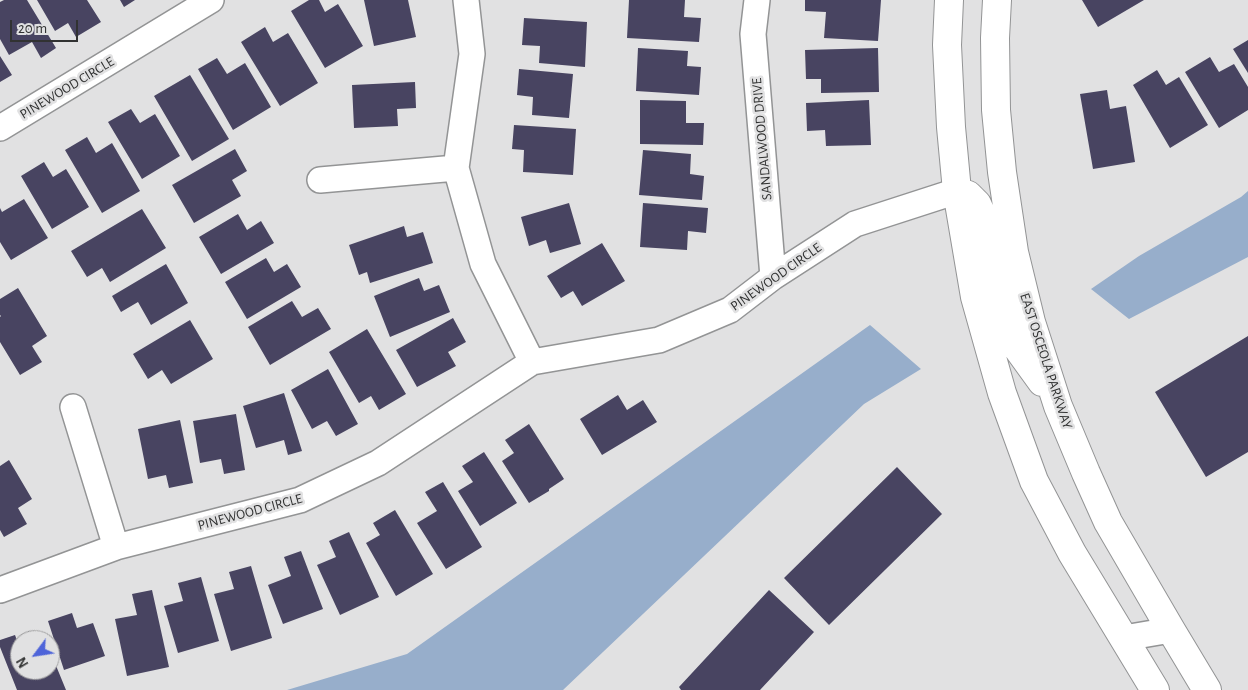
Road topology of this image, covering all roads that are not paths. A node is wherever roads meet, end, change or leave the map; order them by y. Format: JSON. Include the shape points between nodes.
{"nodes":[{"id":1,"x":211,"y":0,"type":"edge"},
{"id":2,"x":466,"y":0,"type":"edge"},
{"id":3,"x":757,"y":0,"type":"edge"},
{"id":4,"x":950,"y":0,"type":"edge"},
{"id":5,"x":997,"y":0,"type":"edge"},
{"id":6,"x":0,"y":128,"type":"edge"},
{"id":7,"x":456,"y":168,"type":"junction"},
{"id":8,"x":320,"y":180,"type":"dead end"},
{"id":9,"x":957,"y":191,"type":"junction"},
{"id":10,"x":773,"y":277,"type":"junction"},
{"id":11,"x":532,"y":362,"type":"junction"},
{"id":12,"x":1058,"y":406,"type":"junction"},
{"id":13,"x":73,"y":407,"type":"dead end"},
{"id":14,"x":116,"y":547,"type":"junction"},
{"id":15,"x":0,"y":590,"type":"edge"},
{"id":16,"x":1171,"y":630,"type":"junction"},
{"id":17,"x":1124,"y":638,"type":"junction"},
{"id":18,"x":1155,"y":690,"type":"edge"},
{"id":19,"x":1207,"y":690,"type":"edge"}],
"edges":[{"from":1,"to":6,"type":"street","name":"PINEWOOD CIRCLE"},
{"from":2,"to":7,"type":"street","via":[[472,54]]},
{"from":3,"to":10,"type":"street","name":"SANDALWOOD DRIVE","via":[[753,34]]},
{"from":4,"to":9,"type":"main road","via":[[947,44]]},
{"from":5,"to":12,"type":"main road","name":"EAST OSCEOLA PARKWAY","via":[[996,110],[1014,252],[1031,322]]},
{"from":7,"to":8,"type":"street"},
{"from":7,"to":11,"type":"street","via":[[483,264]]},
{"from":9,"to":10,"type":"street","name":"PINEWOOD CIRCLE","via":[[855,224]]},
{"from":9,"to":12,"type":"main road","via":[[968,195],[977,204],[986,224],[1013,342]]},
{"from":9,"to":17,"type":"main road","via":[[975,297],[1002,393],[1034,481],[1072,554]]},
{"from":10,"to":11,"type":"street","name":"PINEWOOD CIRCLE","via":[[730,310],[659,340]]},
{"from":11,"to":14,"type":"street","name":"PINEWOOD CIRCLE","via":[[378,463],[300,500]]},
{"from":12,"to":16,"type":"main road","name":"EAST OSCEOLA PARKWAY","via":[[1108,522]]},
{"from":13,"to":14,"type":"street"},
{"from":14,"to":15,"type":"street","name":"PINEWOOD CIRCLE"},
{"from":16,"to":17,"type":"street"},
{"from":16,"to":19,"type":"main road","name":"EAST OSCEOLA PARKWAY"},
{"from":17,"to":18,"type":"main road"}]}
